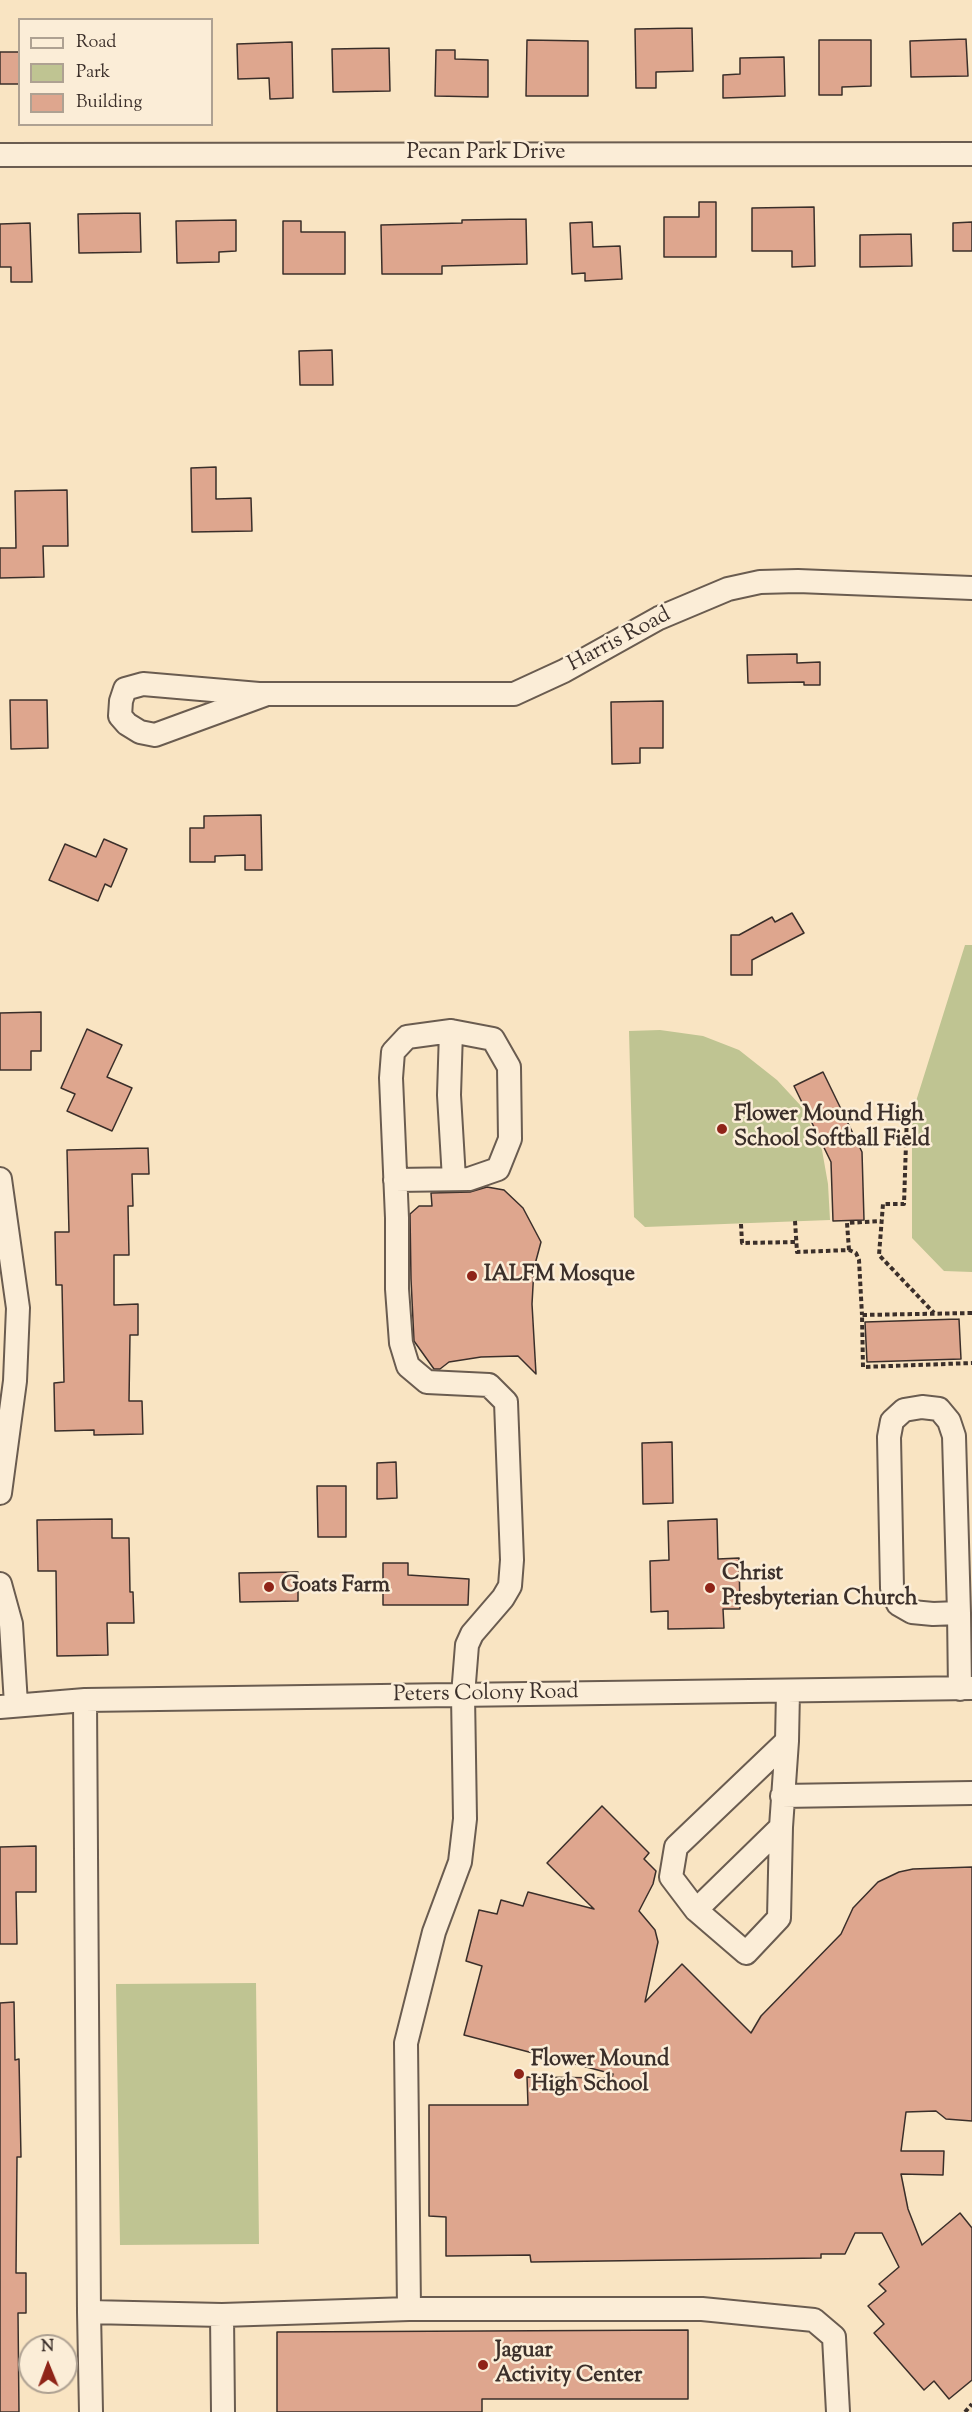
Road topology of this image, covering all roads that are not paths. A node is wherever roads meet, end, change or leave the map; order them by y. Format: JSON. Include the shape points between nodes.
{"nodes":[{"id":1,"x":972,"y":154,"type":"edge"},
{"id":2,"x":0,"y":155,"type":"edge"},
{"id":3,"x":972,"y":588,"type":"edge"},
{"id":4,"x":267,"y":694,"type":"junction"},
{"id":5,"x":451,"y":1031,"type":"junction"},
{"id":6,"x":0,"y":1179,"type":"edge"},
{"id":7,"x":454,"y":1179,"type":"junction"},
{"id":8,"x":395,"y":1180,"type":"junction"},
{"id":9,"x":0,"y":1493,"type":"edge"},
{"id":10,"x":0,"y":1584,"type":"edge"},
{"id":11,"x":959,"y":1613,"type":"junction"},
{"id":12,"x":966,"y":1688,"type":"edge"},
{"id":13,"x":788,"y":1691,"type":"junction"},
{"id":14,"x":463,"y":1695,"type":"junction"},
{"id":15,"x":85,"y":1700,"type":"junction"},
{"id":16,"x":8,"y":1705,"type":"edge"},
{"id":17,"x":787,"y":1741,"type":"junction"},
{"id":18,"x":972,"y":1793,"type":"edge"},
{"id":19,"x":782,"y":1796,"type":"junction"},
{"id":20,"x":781,"y":1827,"type":"junction"},
{"id":21,"x":696,"y":1910,"type":"junction"},
{"id":22,"x":409,"y":2309,"type":"junction"},
{"id":23,"x":89,"y":2312,"type":"junction"},
{"id":24,"x":222,"y":2315,"type":"junction"},
{"id":25,"x":91,"y":2412,"type":"edge"},
{"id":26,"x":223,"y":2412,"type":"edge"},
{"id":27,"x":838,"y":2412,"type":"edge"}],
"edges":[{"from":1,"to":2,"type":"street","name":"Pecan Park Drive"},
{"from":3,"to":4,"type":"street","name":"Harris Road","via":[[760,582],[729,588],[659,618],[514,694]]},
{"from":4,"to":4,"type":"street","name":"Harris Road","via":[[155,735],[140,732],[120,716],[124,689],[143,684]]},
{"from":5,"to":7,"type":"street","via":[[449,1095]]},
{"from":5,"to":7,"type":"street","via":[[493,1039],[509,1067],[510,1139],[498,1169],[469,1179]]},
{"from":5,"to":8,"type":"street","via":[[407,1037],[393,1052]]},
{"from":6,"to":9,"type":"street","via":[[18,1308],[15,1381]]},
{"from":7,"to":8,"type":"street"},
{"from":8,"to":14,"type":"street","via":[[397,1289],[401,1343],[408,1366],[427,1382],[489,1385],[506,1402],[510,1586],[466,1645]]},
{"from":10,"to":16,"type":"street","via":[[11,1624]]},
{"from":11,"to":11,"type":"street","via":[[954,1436],[939,1409],[904,1410],[892,1421],[889,1437],[892,1588],[898,1604],[912,1612]]},
{"from":11,"to":12,"type":"street"},
{"from":12,"to":13,"type":"street","name":"Peters Colony Road"},
{"from":13,"to":14,"type":"street","name":"Peters Colony Road"},
{"from":13,"to":17,"type":"street"},
{"from":14,"to":15,"type":"street","name":"Peters Colony Road"},
{"from":14,"to":22,"type":"street","via":[[465,1819],[460,1862],[434,1932],[406,2043]]},
{"from":15,"to":16,"type":"street","name":"Peters Colony Road"},
{"from":15,"to":23,"type":"street"},
{"from":17,"to":19,"type":"street"},
{"from":17,"to":21,"type":"street","via":[[676,1847],[671,1876]]},
{"from":18,"to":19,"type":"street"},
{"from":19,"to":20,"type":"street"},
{"from":20,"to":21,"type":"street"},
{"from":20,"to":21,"type":"street","via":[[779,1918],[746,1953]]},
{"from":22,"to":24,"type":"street"},
{"from":22,"to":27,"type":"street","via":[[702,2309],[814,2320],[834,2337]]},
{"from":23,"to":24,"type":"street"},
{"from":23,"to":25,"type":"street"},
{"from":24,"to":26,"type":"street"}]}
